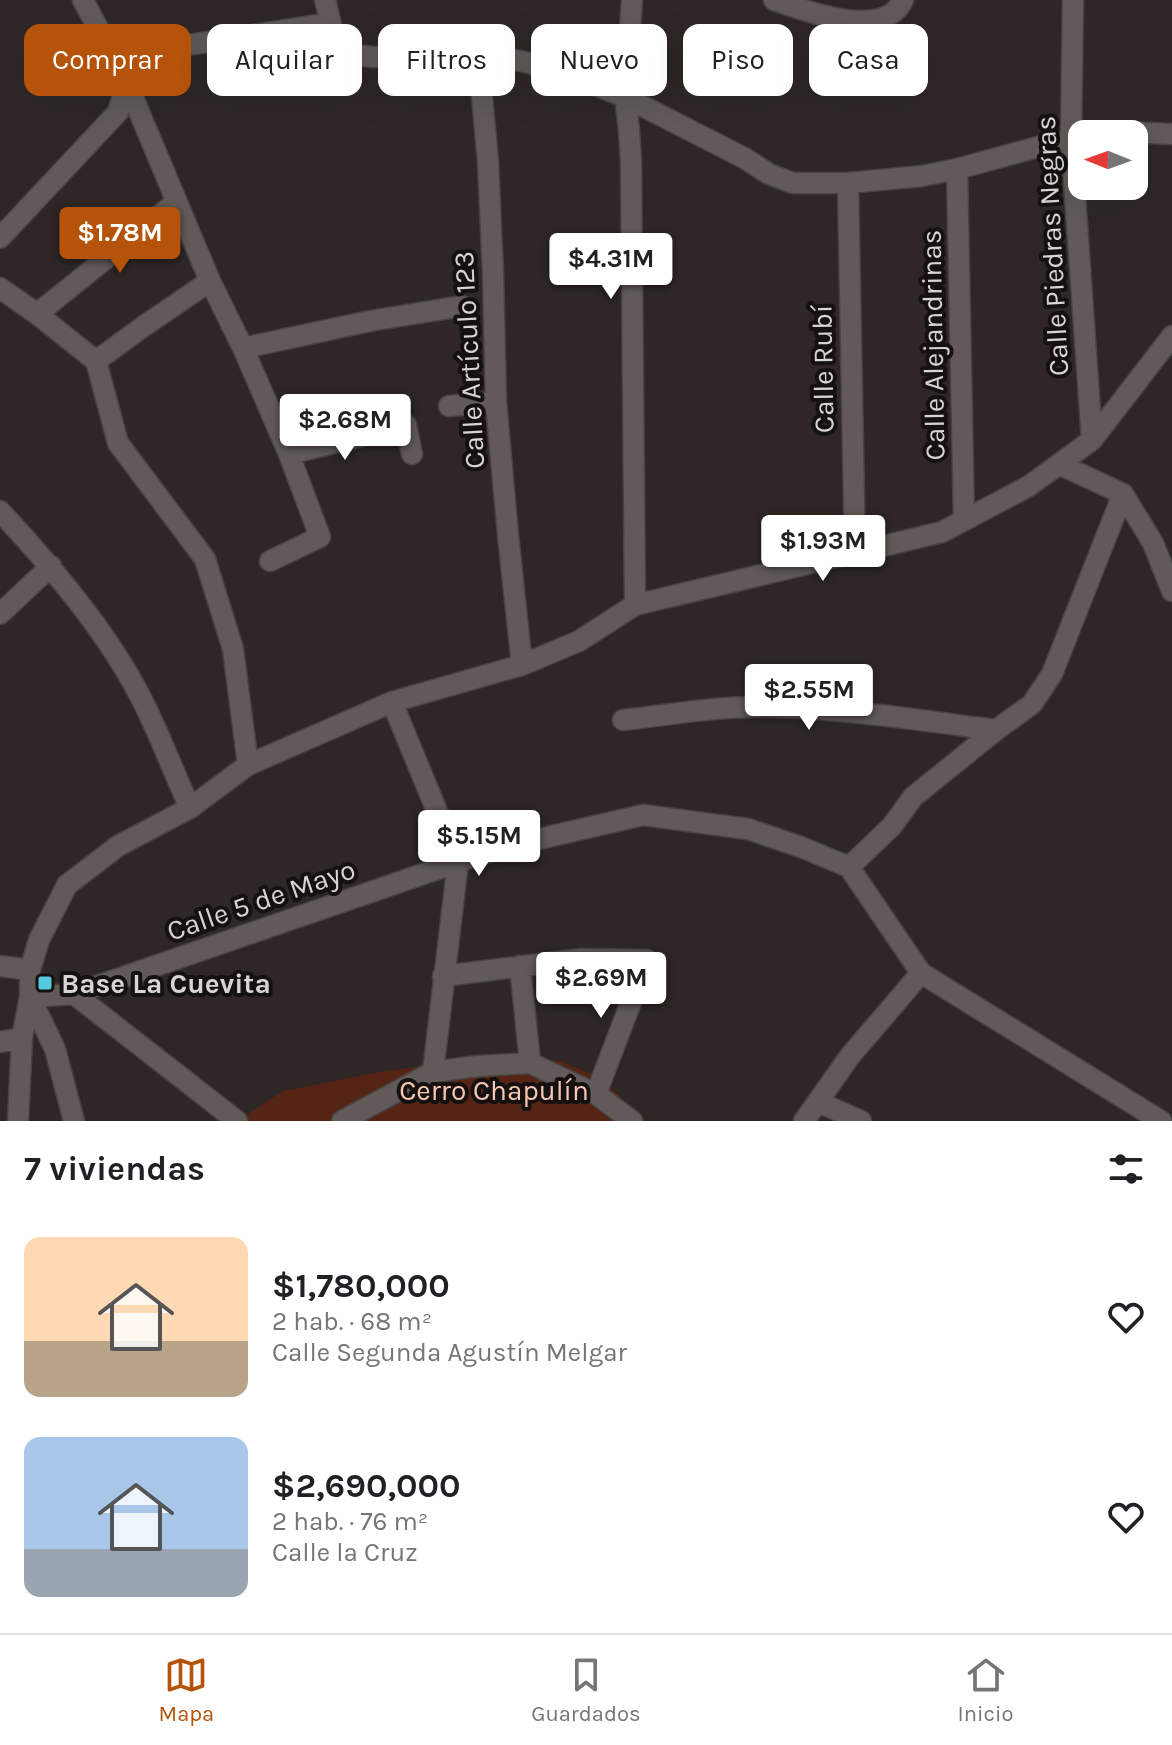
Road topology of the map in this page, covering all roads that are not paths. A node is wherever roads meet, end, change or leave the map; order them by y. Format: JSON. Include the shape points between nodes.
{"nodes":[{"id":1,"x":83,"y":0,"type":"edge"},
{"id":2,"x":325,"y":0,"type":"edge"},
{"id":3,"x":632,"y":0,"type":"edge"},
{"id":4,"x":774,"y":0,"type":"edge"},
{"id":5,"x":903,"y":0,"type":"edge"},
{"id":6,"x":1073,"y":0,"type":"edge"},
{"id":7,"x":330,"y":23,"type":"junction"},
{"id":8,"x":96,"y":24,"type":"edge"},
{"id":9,"x":191,"y":45,"type":"edge"},
{"id":10,"x":378,"y":57,"type":"edge"},
{"id":11,"x":515,"y":60,"type":"edge"},
{"id":12,"x":123,"y":96,"type":"edge"},
{"id":13,"x":132,"y":96,"type":"edge"},
{"id":14,"x":482,"y":96,"type":"edge"},
{"id":15,"x":625,"y":97,"type":"junction"},
{"id":16,"x":1076,"y":120,"type":"edge"},
{"id":17,"x":1148,"y":133,"type":"edge"},
{"id":18,"x":1172,"y":134,"type":"edge"},
{"id":19,"x":1068,"y":140,"type":"edge"},
{"id":20,"x":957,"y":169,"type":"junction"},
{"id":21,"x":848,"y":183,"type":"junction"},
{"id":22,"x":1079,"y":200,"type":"edge"},
{"id":23,"x":176,"y":202,"type":"junction"},
{"id":24,"x":0,"y":238,"type":"edge"},
{"id":25,"x":210,"y":281,"type":"junction"},
{"id":26,"x":0,"y":288,"type":"edge"},
{"id":27,"x":462,"y":306,"type":"dead end"},
{"id":28,"x":37,"y":314,"type":"junction"},
{"id":29,"x":1172,"y":336,"type":"edge"},
{"id":30,"x":243,"y":348,"type":"junction"},
{"id":31,"x":96,"y":361,"type":"junction"},
{"id":32,"x":496,"y":402,"type":"junction"},
{"id":33,"x":449,"y":406,"type":"dead end"},
{"id":34,"x":1092,"y":440,"type":"junction"},
{"id":35,"x":289,"y":454,"type":"junction"},
{"id":36,"x":412,"y":454,"type":"dead end"},
{"id":37,"x":1059,"y":464,"type":"junction"},
{"id":38,"x":1123,"y":494,"type":"junction"},
{"id":39,"x":0,"y":511,"type":"edge"},
{"id":40,"x":964,"y":520,"type":"junction"},
{"id":41,"x":855,"y":554,"type":"junction"},
{"id":42,"x":270,"y":561,"type":"dead end"},
{"id":43,"x":51,"y":566,"type":"junction"},
{"id":44,"x":1172,"y":591,"type":"edge"},
{"id":45,"x":635,"y":605,"type":"junction"},
{"id":46,"x":0,"y":614,"type":"edge"},
{"id":47,"x":522,"y":665,"type":"junction"},
{"id":48,"x":392,"y":702,"type":"junction"},
{"id":49,"x":623,"y":720,"type":"dead end"},
{"id":50,"x":996,"y":730,"type":"junction"},
{"id":51,"x":248,"y":765,"type":"junction"},
{"id":52,"x":190,"y":808,"type":"junction"},
{"id":53,"x":458,"y":862,"type":"junction"},
{"id":54,"x":849,"y":867,"type":"junction"},
{"id":55,"x":0,"y":966,"type":"edge"},
{"id":56,"x":520,"y":966,"type":"junction"},
{"id":57,"x":30,"y":970,"type":"junction"},
{"id":58,"x":921,"y":973,"type":"junction"},
{"id":59,"x":443,"y":976,"type":"junction"},
{"id":60,"x":74,"y":994,"type":"junction"},
{"id":61,"x":30,"y":997,"type":"junction"},
{"id":62,"x":22,"y":1038,"type":"junction"},
{"id":63,"x":0,"y":1042,"type":"edge"},
{"id":64,"x":530,"y":1063,"type":"junction"},
{"id":65,"x":433,"y":1072,"type":"junction"},
{"id":66,"x":596,"y":1094,"type":"junction"},
{"id":67,"x":818,"y":1102,"type":"junction"},
{"id":68,"x":18,"y":1121,"type":"edge"},
{"id":69,"x":74,"y":1121,"type":"edge"},
{"id":70,"x":237,"y":1121,"type":"edge"},
{"id":71,"x":342,"y":1121,"type":"edge"},
{"id":72,"x":632,"y":1121,"type":"edge"},
{"id":73,"x":804,"y":1121,"type":"edge"},
{"id":74,"x":861,"y":1121,"type":"edge"},
{"id":75,"x":1161,"y":1121,"type":"edge"}],
"edges":[{"from":1,"to":8,"type":"street"},
{"from":2,"to":7,"type":"street"},
{"from":3,"to":15,"type":"street"},
{"from":4,"to":5,"type":"street","via":[[830,19],[861,21],[888,17]]},
{"from":6,"to":16,"type":"street","name":"Calle Piedras Negras"},
{"from":7,"to":9,"type":"street"},
{"from":7,"to":10,"type":"street","via":[[342,48]]},
{"from":11,"to":15,"type":"street"},
{"from":12,"to":24,"type":"street","via":[[118,112]]},
{"from":13,"to":23,"type":"street"},
{"from":14,"to":32,"type":"street","name":"Calle Artículo 123"},
{"from":15,"to":21,"type":"street","via":[[769,174],[793,183]]},
{"from":15,"to":45,"type":"street","via":[[631,191]]},
{"from":17,"to":18,"type":"street"},
{"from":19,"to":20,"type":"street"},
{"from":20,"to":21,"type":"street"},
{"from":20,"to":40,"type":"street","name":"Calle Alejandrinas"},
{"from":21,"to":41,"type":"street","name":"Calle Rubí"},
{"from":22,"to":34,"type":"street","name":"Calle Piedras Negras"},
{"from":23,"to":25,"type":"street"},
{"from":23,"to":28,"type":"street"},
{"from":25,"to":30,"type":"street"},
{"from":25,"to":31,"type":"street"},
{"from":26,"to":28,"type":"street"},
{"from":27,"to":30,"type":"street"},
{"from":28,"to":31,"type":"street"},
{"from":29,"to":34,"type":"street"},
{"from":30,"to":35,"type":"street"},
{"from":31,"to":51,"type":"street","via":[[118,443],[205,559],[233,649]]},
{"from":32,"to":33,"type":"street"},
{"from":32,"to":47,"type":"street","name":"Calle Artículo 123"},
{"from":34,"to":37,"type":"street"},
{"from":35,"to":36,"type":"street","via":[[406,425]]},
{"from":35,"to":42,"type":"street","via":[[320,537]]},
{"from":37,"to":38,"type":"street"},
{"from":37,"to":40,"type":"street"},
{"from":38,"to":44,"type":"street","via":[[1153,543]]},
{"from":38,"to":50,"type":"street","via":[[1052,674],[1032,704]]},
{"from":39,"to":43,"type":"street"},
{"from":40,"to":41,"type":"street","via":[[942,532]]},
{"from":41,"to":45,"type":"street"},
{"from":43,"to":46,"type":"street"},
{"from":43,"to":52,"type":"street","via":[[140,695]]},
{"from":45,"to":47,"type":"street","via":[[579,641]]},
{"from":47,"to":48,"type":"street"},
{"from":48,"to":51,"type":"street"},
{"from":48,"to":53,"type":"street"},
{"from":49,"to":50,"type":"street","via":[[762,707]]},
{"from":50,"to":54,"type":"street","via":[[913,797],[892,826]]},
{"from":51,"to":52,"type":"street"},
{"from":52,"to":57,"type":"street","via":[[118,846],[67,885]]},
{"from":53,"to":54,"type":"street","name":"Calle 5 de Mayo","via":[[643,815],[748,829]]},
{"from":53,"to":59,"type":"street"},
{"from":53,"to":60,"type":"street","name":"Calle 5 de Mayo"},
{"from":54,"to":58,"type":"street"},
{"from":55,"to":57,"type":"street"},
{"from":56,"to":59,"type":"street"},
{"from":56,"to":64,"type":"street"},
{"from":56,"to":66,"type":"street","via":[[581,959],[647,960]]},
{"from":57,"to":61,"type":"street"},
{"from":58,"to":67,"type":"street"},
{"from":58,"to":75,"type":"street"},
{"from":59,"to":65,"type":"street"},
{"from":60,"to":61,"type":"street","name":"Calle 5 de Mayo"},
{"from":60,"to":70,"type":"street"},
{"from":61,"to":62,"type":"street"},
{"from":61,"to":69,"type":"street","via":[[55,1049]]},
{"from":62,"to":63,"type":"street"},
{"from":62,"to":68,"type":"street"},
{"from":64,"to":65,"type":"street"},
{"from":64,"to":66,"type":"street"},
{"from":65,"to":71,"type":"street"},
{"from":66,"to":72,"type":"street"},
{"from":67,"to":73,"type":"street"},
{"from":67,"to":74,"type":"street"}]}
